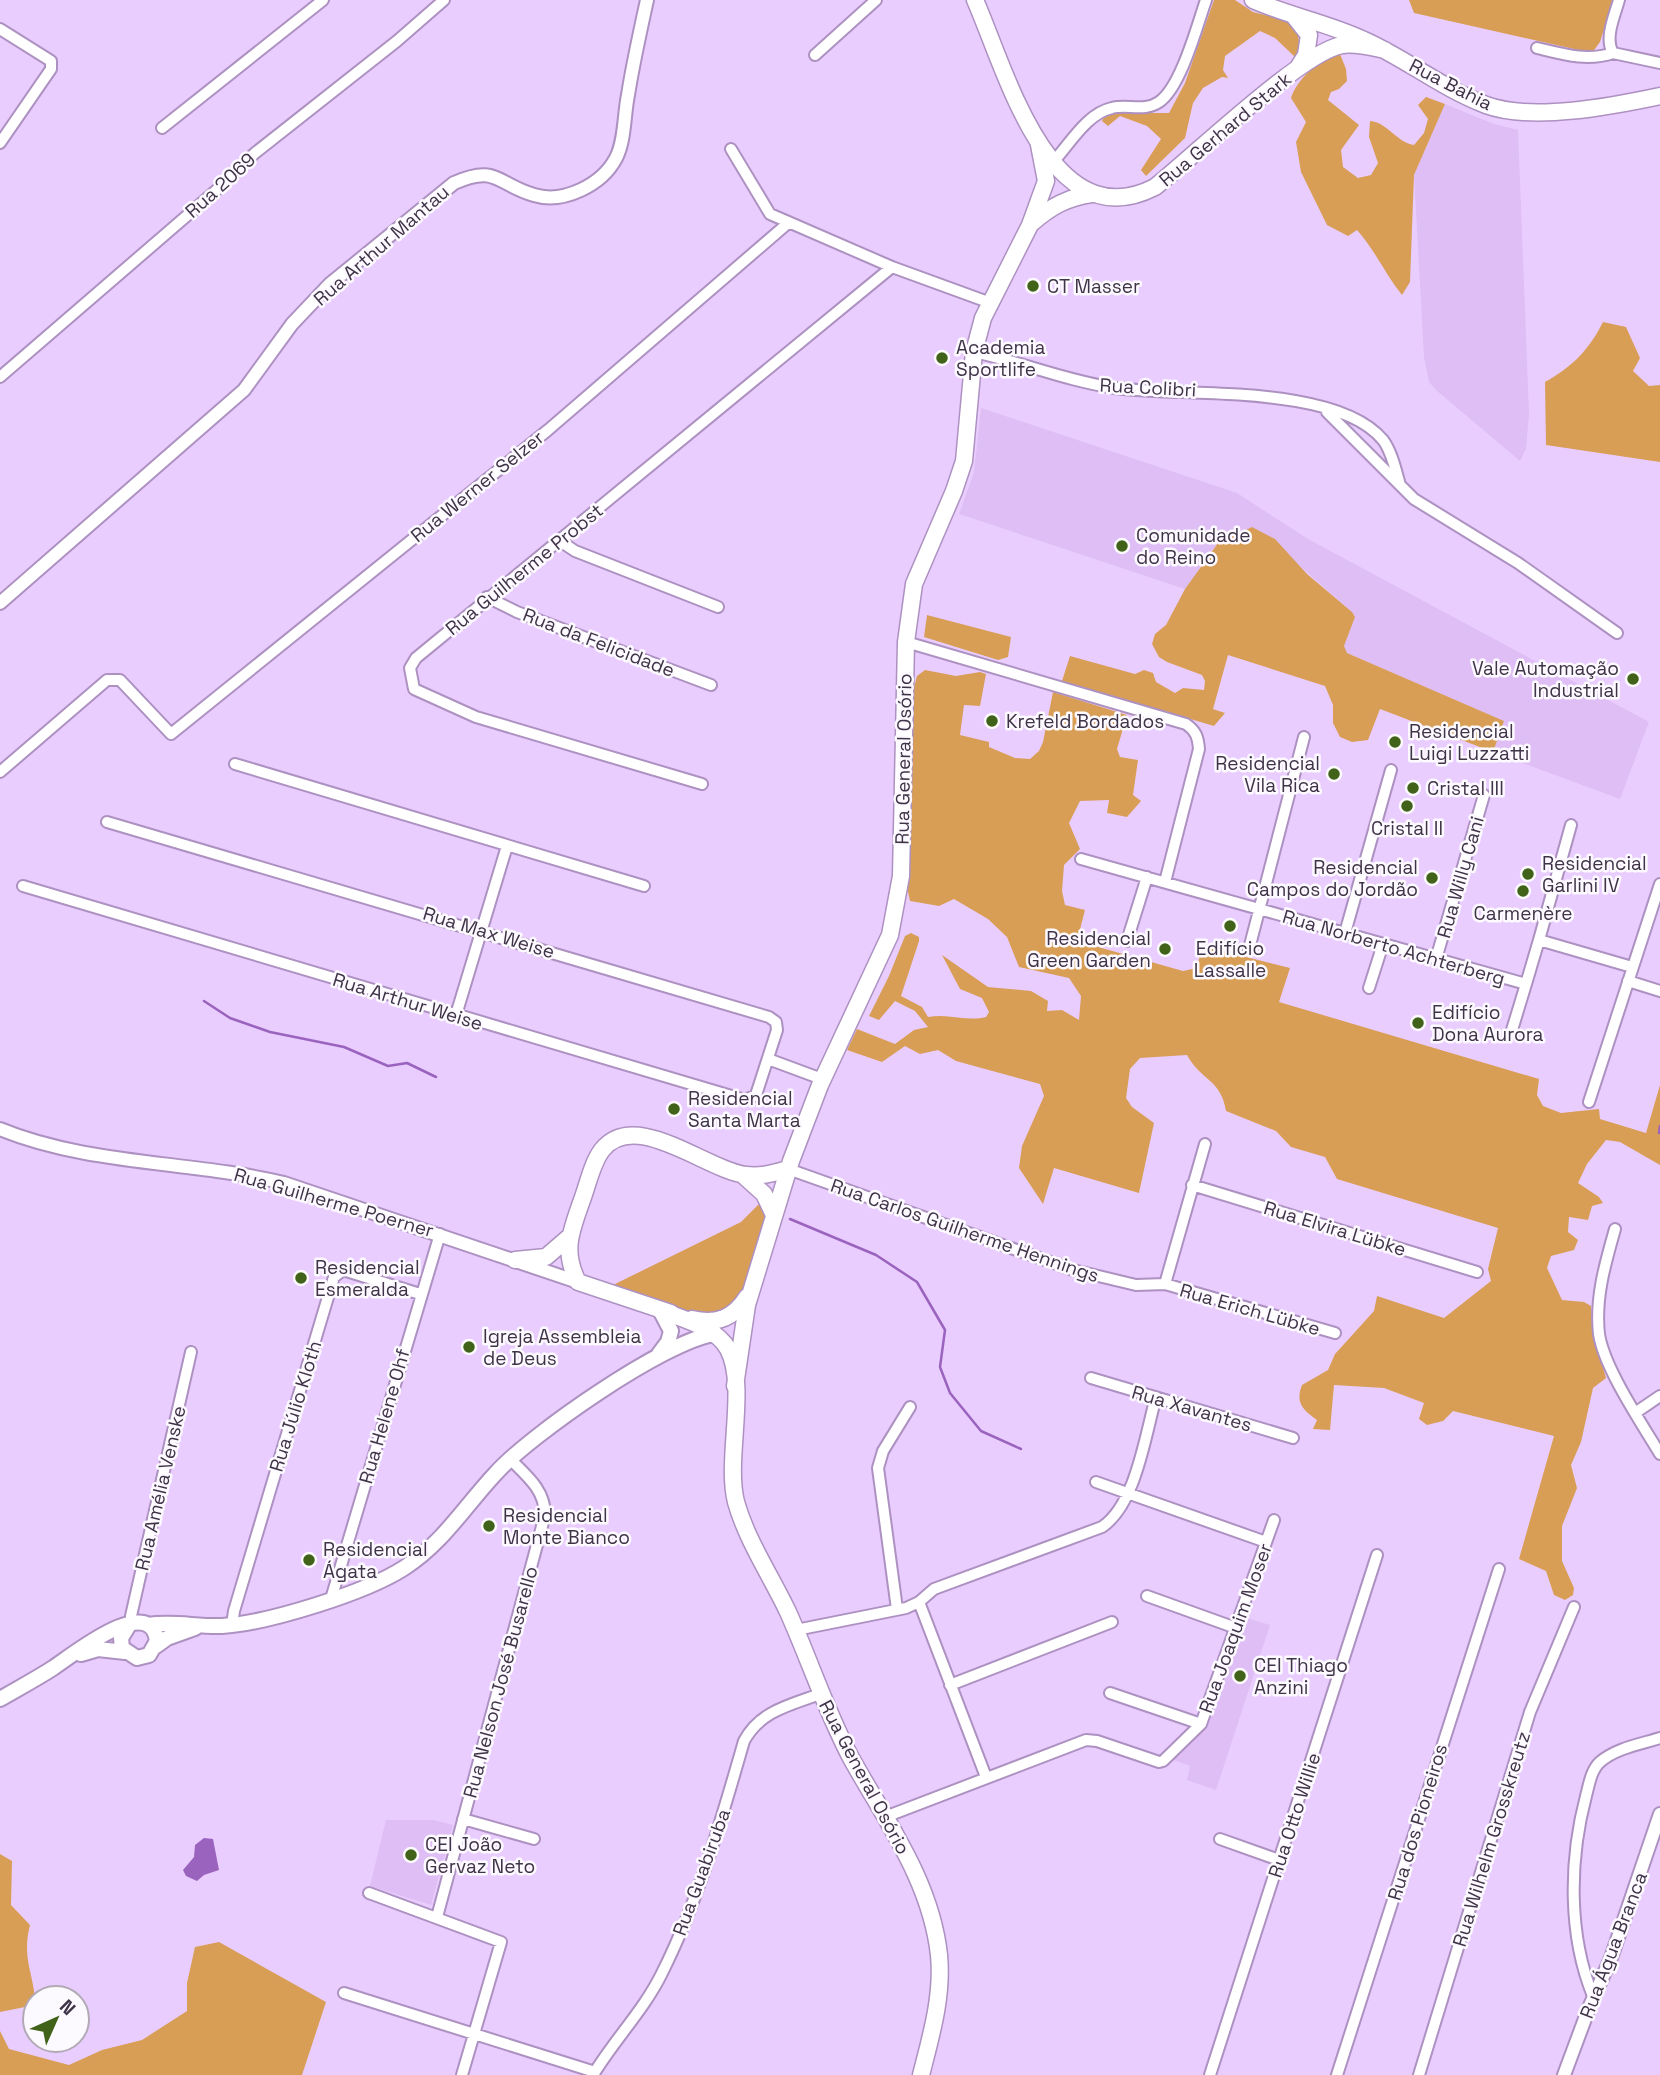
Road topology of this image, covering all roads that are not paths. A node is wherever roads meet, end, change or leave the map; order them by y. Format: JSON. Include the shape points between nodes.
{"nodes":[{"id":1,"x":323,"y":0,"type":"edge"},
{"id":2,"x":444,"y":0,"type":"edge"},
{"id":3,"x":647,"y":0,"type":"edge"},
{"id":4,"x":876,"y":0,"type":"edge"},
{"id":5,"x":975,"y":0,"type":"edge"},
{"id":6,"x":983,"y":0,"type":"edge"},
{"id":7,"x":1206,"y":0,"type":"edge"},
{"id":8,"x":1253,"y":0,"type":"edge"},
{"id":9,"x":1619,"y":0,"type":"edge"},
{"id":10,"x":1291,"y":13,"type":"junction"},
{"id":11,"x":985,"y":23,"type":"junction"},
{"id":12,"x":0,"y":29,"type":"edge"},
{"id":13,"x":1537,"y":48,"type":"dead end"},
{"id":14,"x":1385,"y":50,"type":"junction"},
{"id":15,"x":1613,"y":52,"type":"junction"},
{"id":16,"x":815,"y":55,"type":"dead end"},
{"id":17,"x":1660,"y":63,"type":"edge"},
{"id":18,"x":1297,"y":68,"type":"junction"},
{"id":19,"x":1660,"y":96,"type":"edge"},
{"id":20,"x":162,"y":128,"type":"dead end"},
{"id":21,"x":0,"y":143,"type":"edge"},
{"id":22,"x":1039,"y":145,"type":"junction"},
{"id":23,"x":731,"y":149,"type":"dead end"},
{"id":24,"x":1054,"y":162,"type":"junction"},
{"id":25,"x":1092,"y":194,"type":"junction"},
{"id":26,"x":788,"y":224,"type":"junction"},
{"id":27,"x":1030,"y":225,"type":"junction"},
{"id":28,"x":892,"y":267,"type":"junction"},
{"id":29,"x":988,"y":302,"type":"junction"},
{"id":30,"x":974,"y":352,"type":"junction"},
{"id":31,"x":0,"y":377,"type":"edge"},
{"id":32,"x":1324,"y":410,"type":"junction"},
{"id":33,"x":1359,"y":420,"type":"junction"},
{"id":34,"x":1349,"y":432,"type":"junction"},
{"id":35,"x":1388,"y":450,"type":"junction"},
{"id":36,"x":1374,"y":459,"type":"junction"},
{"id":37,"x":1400,"y":485,"type":"junction"},
{"id":38,"x":560,"y":541,"type":"junction"},
{"id":39,"x":487,"y":597,"type":"junction"},
{"id":40,"x":0,"y":603,"type":"edge"},
{"id":41,"x":718,"y":607,"type":"dead end"},
{"id":42,"x":1618,"y":633,"type":"dead end"},
{"id":43,"x":906,"y":642,"type":"junction"},
{"id":44,"x":711,"y":685,"type":"dead end"},
{"id":45,"x":1304,"y":737,"type":"dead end"},
{"id":46,"x":234,"y":764,"type":"dead end"},
{"id":47,"x":1391,"y":770,"type":"dead end"},
{"id":48,"x":0,"y":772,"type":"edge"},
{"id":49,"x":702,"y":783,"type":"dead end"},
{"id":50,"x":1484,"y":795,"type":"dead end"},
{"id":51,"x":107,"y":822,"type":"dead end"},
{"id":52,"x":1571,"y":825,"type":"dead end"},
{"id":53,"x":507,"y":846,"type":"junction"},
{"id":54,"x":1081,"y":859,"type":"dead end"},
{"id":55,"x":1147,"y":877,"type":"junction"},
{"id":56,"x":1164,"y":882,"type":"junction"},
{"id":57,"x":1660,"y":884,"type":"edge"},
{"id":58,"x":23,"y":886,"type":"dead end"},
{"id":59,"x":645,"y":886,"type":"dead end"},
{"id":60,"x":1259,"y":909,"type":"junction"},
{"id":61,"x":482,"y":930,"type":"junction"},
{"id":62,"x":1345,"y":933,"type":"junction"},
{"id":63,"x":1539,"y":940,"type":"junction"},
{"id":64,"x":1127,"y":941,"type":"dead end"},
{"id":65,"x":1382,"y":944,"type":"junction"},
{"id":66,"x":1249,"y":948,"type":"dead end"},
{"id":67,"x":1436,"y":959,"type":"junction"},
{"id":68,"x":1632,"y":967,"type":"junction"},
{"id":69,"x":1628,"y":981,"type":"junction"},
{"id":70,"x":1526,"y":984,"type":"junction"},
{"id":71,"x":1369,"y":988,"type":"dead end"},
{"id":72,"x":1660,"y":991,"type":"edge"},
{"id":73,"x":456,"y":1015,"type":"junction"},
{"id":74,"x":1512,"y":1030,"type":"dead end"},
{"id":75,"x":768,"y":1059,"type":"junction"},
{"id":76,"x":822,"y":1079,"type":"junction"},
{"id":77,"x":1589,"y":1102,"type":"dead end"},
{"id":78,"x":0,"y":1129,"type":"edge"},
{"id":79,"x":1205,"y":1144,"type":"dead end"},
{"id":80,"x":788,"y":1169,"type":"junction"},
{"id":81,"x":743,"y":1175,"type":"junction"},
{"id":82,"x":1192,"y":1185,"type":"junction"},
{"id":83,"x":774,"y":1216,"type":"junction"},
{"id":84,"x":1615,"y":1229,"type":"dead end"},
{"id":85,"x":440,"y":1234,"type":"junction"},
{"id":86,"x":568,"y":1238,"type":"junction"},
{"id":87,"x":515,"y":1260,"type":"junction"},
{"id":88,"x":1477,"y":1272,"type":"dead end"},
{"id":89,"x":578,"y":1282,"type":"junction"},
{"id":90,"x":1165,"y":1284,"type":"junction"},
{"id":91,"x":752,"y":1289,"type":"junction"},
{"id":92,"x":420,"y":1294,"type":"junction"},
{"id":93,"x":747,"y":1305,"type":"junction"},
{"id":94,"x":660,"y":1310,"type":"junction"},
{"id":95,"x":1335,"y":1333,"type":"dead end"},
{"id":96,"x":713,"y":1334,"type":"junction"},
{"id":97,"x":191,"y":1352,"type":"dead end"},
{"id":98,"x":658,"y":1356,"type":"junction"},
{"id":99,"x":1090,"y":1378,"type":"dead end"},
{"id":100,"x":735,"y":1386,"type":"junction"},
{"id":101,"x":1660,"y":1396,"type":"edge"},
{"id":102,"x":1156,"y":1397,"type":"junction"},
{"id":103,"x":910,"y":1407,"type":"dead end"},
{"id":104,"x":1635,"y":1413,"type":"junction"},
{"id":105,"x":1293,"y":1438,"type":"dead end"},
{"id":106,"x":1660,"y":1454,"type":"edge"},
{"id":107,"x":510,"y":1459,"type":"junction"},
{"id":108,"x":1096,"y":1482,"type":"dead end"},
{"id":109,"x":1128,"y":1492,"type":"junction"},
{"id":110,"x":1274,"y":1520,"type":"dead end"},
{"id":111,"x":1266,"y":1542,"type":"junction"},
{"id":112,"x":1377,"y":1555,"type":"dead end"},
{"id":113,"x":1499,"y":1569,"type":"dead end"},
{"id":114,"x":1147,"y":1597,"type":"dead end"},
{"id":115,"x":331,"y":1599,"type":"junction"},
{"id":116,"x":919,"y":1602,"type":"junction"},
{"id":117,"x":1574,"y":1607,"type":"dead end"},
{"id":118,"x":897,"y":1609,"type":"junction"},
{"id":119,"x":1112,"y":1622,"type":"dead end"},
{"id":120,"x":137,"y":1624,"type":"junction"},
{"id":121,"x":232,"y":1625,"type":"junction"},
{"id":122,"x":207,"y":1626,"type":"junction"},
{"id":123,"x":1236,"y":1628,"type":"junction"},
{"id":124,"x":796,"y":1630,"type":"junction"},
{"id":125,"x":156,"y":1646,"type":"junction"},
{"id":126,"x":125,"y":1652,"type":"junction"},
{"id":127,"x":69,"y":1657,"type":"junction"},
{"id":128,"x":950,"y":1685,"type":"junction"},
{"id":129,"x":1110,"y":1693,"type":"dead end"},
{"id":130,"x":820,"y":1694,"type":"junction"},
{"id":131,"x":0,"y":1699,"type":"edge"},
{"id":132,"x":1200,"y":1724,"type":"junction"},
{"id":133,"x":1660,"y":1738,"type":"edge"},
{"id":134,"x":986,"y":1777,"type":"junction"},
{"id":135,"x":1660,"y":1814,"type":"edge"},
{"id":136,"x":885,"y":1817,"type":"junction"},
{"id":137,"x":463,"y":1819,"type":"junction"},
{"id":138,"x":534,"y":1839,"type":"dead end"},
{"id":139,"x":1220,"y":1839,"type":"dead end"},
{"id":140,"x":1279,"y":1860,"type":"junction"},
{"id":141,"x":369,"y":1893,"type":"dead end"},
{"id":142,"x":437,"y":1917,"type":"junction"},
{"id":143,"x":344,"y":1993,"type":"dead end"},
{"id":144,"x":1594,"y":1996,"type":"junction"},
{"id":145,"x":475,"y":2034,"type":"junction"},
{"id":146,"x":926,"y":2054,"type":"junction"},
{"id":147,"x":594,"y":2073,"type":"edge"},
{"id":148,"x":462,"y":2075,"type":"edge"},
{"id":149,"x":909,"y":2075,"type":"edge"},
{"id":150,"x":920,"y":2075,"type":"edge"},
{"id":151,"x":1210,"y":2075,"type":"edge"},
{"id":152,"x":1337,"y":2075,"type":"edge"},
{"id":153,"x":1419,"y":2075,"type":"edge"},
{"id":154,"x":1564,"y":2075,"type":"edge"}],
"edges":[{"from":1,"to":20,"type":"street"},
{"from":2,"to":31,"type":"street","name":"Rua 2069","via":[[255,153]]},
{"from":3,"to":40,"type":"street","name":"Rua Arthur Mantau","via":[[617,156],[606,173],[588,186],[547,198],[490,174],[472,174],[454,183],[330,284],[292,324],[244,390]]},
{"from":4,"to":16,"type":"street"},
{"from":5,"to":11,"type":"main road"},
{"from":6,"to":11,"type":"main road"},
{"from":7,"to":24,"type":"street","via":[[1186,57],[1163,99],[1147,107],[1104,110]]},
{"from":8,"to":10,"type":"main road","name":"Rua Bahia"},
{"from":9,"to":15,"type":"street","via":[[1610,33]]},
{"from":10,"to":14,"type":"main road","name":"Rua Bahia"},
{"from":10,"to":18,"type":"main road","name":"Rua Gerhard Stark","via":[[1309,35],[1306,55]]},
{"from":11,"to":22,"type":"main road"},
{"from":12,"to":21,"type":"street","via":[[44,54],[51,69]]},
{"from":13,"to":15,"type":"street","via":[[1575,57]]},
{"from":14,"to":18,"type":"main road","name":"Rua Gerhard Stark","via":[[1342,45]]},
{"from":14,"to":19,"type":"main road","name":"Rua Bahia","via":[[1468,97],[1509,111],[1584,108]]},
{"from":15,"to":17,"type":"street"},
{"from":18,"to":25,"type":"main road","name":"Rua Gerhard Stark","via":[[1155,187],[1118,199]]},
{"from":22,"to":24,"type":"main road"},
{"from":22,"to":27,"type":"main road","name":"Rua General Osório","via":[[1046,181]]},
{"from":23,"to":26,"type":"street","via":[[770,214]]},
{"from":24,"to":25,"type":"main road"},
{"from":25,"to":27,"type":"main road","name":"Rua General Osório","via":[[1055,205]]},
{"from":26,"to":28,"type":"street"},
{"from":26,"to":48,"type":"street","name":"Rua Werner Selzer","via":[[548,430],[172,734],[120,680],[107,680]]},
{"from":27,"to":29,"type":"main road","name":"Rua General Osório"},
{"from":28,"to":29,"type":"street"},
{"from":28,"to":38,"type":"street","name":"Rua Guilherme Probst"},
{"from":29,"to":30,"type":"main road","name":"Rua General Osório"},
{"from":30,"to":32,"type":"street","name":"Rua Colibri","via":[[1072,381],[1285,399]]},
{"from":30,"to":43,"type":"main road","name":"Rua General Osório","via":[[964,461],[914,584]]},
{"from":32,"to":33,"type":"street","name":"Rua Colibri"},
{"from":32,"to":34,"type":"street","name":"Rua Colibri"},
{"from":33,"to":34,"type":"street"},
{"from":33,"to":35,"type":"street","name":"Rua Colibri"},
{"from":34,"to":36,"type":"street","name":"Rua Colibri"},
{"from":35,"to":36,"type":"street"},
{"from":35,"to":37,"type":"street","name":"Rua Colibri"},
{"from":36,"to":37,"type":"street","name":"Rua Colibri"},
{"from":37,"to":42,"type":"street","name":"Rua Colibri","via":[[1436,516],[1518,563]]},
{"from":38,"to":39,"type":"street","name":"Rua Guilherme Probst"},
{"from":38,"to":41,"type":"street"},
{"from":39,"to":44,"type":"street","name":"Rua da Felicidade"},
{"from":39,"to":49,"type":"street","name":"Rua Guilherme Probst","via":[[416,658],[410,668],[414,689],[477,716]]},
{"from":43,"to":56,"type":"street","via":[[1193,729],[1199,749]]},
{"from":43,"to":76,"type":"main road","name":"Rua General Osório","via":[[897,908],[874,972]]},
{"from":45,"to":60,"type":"street"},
{"from":46,"to":53,"type":"street"},
{"from":47,"to":62,"type":"street"},
{"from":50,"to":67,"type":"street","name":"Rua Willy Cani"},
{"from":51,"to":61,"type":"street","name":"Rua Max Weise"},
{"from":52,"to":63,"type":"street","name":"Rua Norberto Achterberg"},
{"from":53,"to":59,"type":"street"},
{"from":53,"to":61,"type":"street"},
{"from":54,"to":55,"type":"street","name":"Rua Norberto Achterberg"},
{"from":55,"to":56,"type":"street","name":"Rua Norberto Achterberg"},
{"from":55,"to":64,"type":"street"},
{"from":56,"to":60,"type":"street","name":"Rua Norberto Achterberg"},
{"from":57,"to":68,"type":"street"},
{"from":58,"to":73,"type":"street","name":"Rua Arthur Weise"},
{"from":60,"to":62,"type":"street","name":"Rua Norberto Achterberg"},
{"from":60,"to":66,"type":"street"},
{"from":61,"to":73,"type":"street"},
{"from":61,"to":75,"type":"street","name":"Rua Max Weise","via":[[769,1017],[777,1030]]},
{"from":62,"to":65,"type":"street","name":"Rua Norberto Achterberg"},
{"from":63,"to":68,"type":"street"},
{"from":63,"to":70,"type":"street","name":"Rua Norberto Achterberg"},
{"from":65,"to":67,"type":"street","name":"Rua Norberto Achterberg"},
{"from":65,"to":71,"type":"street"},
{"from":67,"to":70,"type":"street","name":"Rua Norberto Achterberg"},
{"from":68,"to":69,"type":"street"},
{"from":69,"to":72,"type":"street"},
{"from":69,"to":77,"type":"street"},
{"from":70,"to":74,"type":"street"},
{"from":73,"to":75,"type":"street","name":"Rua Arthur Weise","via":[[746,1100],[756,1094]]},
{"from":75,"to":76,"type":"street"},
{"from":76,"to":80,"type":"main road","name":"Rua General Osório"},
{"from":78,"to":85,"type":"street","name":"Rua Guilherme Poerner","via":[[65,1149],[237,1172],[284,1183]]},
{"from":79,"to":82,"type":"street"},
{"from":80,"to":81,"type":"main road","via":[[764,1176]]},
{"from":80,"to":83,"type":"main road","name":"Rua General Osório"},
{"from":80,"to":90,"type":"street","name":"Rua Carlos Guilherme Hennings","via":[[1073,1270],[1136,1285]]},
{"from":81,"to":83,"type":"main road","via":[[764,1194]]},
{"from":81,"to":86,"type":"main road","via":[[647,1137],[617,1138],[598,1156]]},
{"from":82,"to":88,"type":"street","name":"Rua Elvira Lübke"},
{"from":82,"to":90,"type":"street"},
{"from":83,"to":91,"type":"main road","name":"Rua General Osório"},
{"from":84,"to":104,"type":"street","via":[[1598,1300],[1600,1337]]},
{"from":85,"to":87,"type":"street","name":"Rua Guilherme Poerner"},
{"from":85,"to":92,"type":"street","name":"Rua Helene Ohf"},
{"from":86,"to":87,"type":"main road","via":[[546,1257]]},
{"from":86,"to":89,"type":"main road","via":[[569,1262]]},
{"from":87,"to":89,"type":"street","name":"Rua Guilherme Poerner"},
{"from":89,"to":94,"type":"main road","name":"Rua Guilherme Poerner"},
{"from":90,"to":95,"type":"street","name":"Rua Erich Lübke"},
{"from":91,"to":93,"type":"main road","name":"Rua General Osório"},
{"from":91,"to":94,"type":"main road","name":"Rua General Osório","via":[[737,1311],[721,1321]]},
{"from":92,"to":115,"type":"street","name":"Rua Helene Ohf"},
{"from":92,"to":121,"type":"street","name":"Rua Júlio Kloth","via":[[343,1270],[334,1277]]},
{"from":93,"to":96,"type":"main road","via":[[732,1324]]},
{"from":93,"to":100,"type":"main road","name":"Rua General Osório"},
{"from":94,"to":96,"type":"main road"},
{"from":94,"to":98,"type":"main road","via":[[671,1331]]},
{"from":96,"to":98,"type":"main road","via":[[690,1339]]},
{"from":96,"to":100,"type":"main road","name":"Rua General Osório","via":[[728,1349]]},
{"from":97,"to":120,"type":"street","name":"Rua Amélia Venske","via":[[131,1616]]},
{"from":98,"to":107,"type":"main road"},
{"from":99,"to":102,"type":"street","name":"Rua Xavantes"},
{"from":100,"to":124,"type":"main road","name":"Rua General Osório","via":[[736,1500]]},
{"from":101,"to":104,"type":"street"},
{"from":102,"to":105,"type":"street","name":"Rua Xavantes"},
{"from":102,"to":109,"type":"street"},
{"from":103,"to":118,"type":"street","via":[[878,1468]]},
{"from":104,"to":106,"type":"street"},
{"from":107,"to":115,"type":"main road","via":[[425,1554],[402,1570]]},
{"from":107,"to":137,"type":"street","name":"Rua Nelson José Busarello","via":[[538,1488],[545,1501],[545,1515]]},
{"from":108,"to":109,"type":"street"},
{"from":109,"to":111,"type":"street"},
{"from":109,"to":116,"type":"street","via":[[1121,1510],[1102,1527],[934,1589]]},
{"from":110,"to":111,"type":"street","name":"Rua Joaquim Moser"},
{"from":111,"to":123,"type":"street","name":"Rua Joaquim Moser"},
{"from":112,"to":140,"type":"street","name":"Rua Otto Willie"},
{"from":113,"to":152,"type":"street","name":"Rua dos Pioneiros"},
{"from":114,"to":123,"type":"street"},
{"from":115,"to":121,"type":"main road"},
{"from":116,"to":118,"type":"street"},
{"from":116,"to":128,"type":"street"},
{"from":117,"to":153,"type":"street","name":"Rua Wilhelm Grosskreutz","via":[[1530,1712]]},
{"from":118,"to":124,"type":"street"},
{"from":119,"to":128,"type":"street"},
{"from":120,"to":122,"type":"main road"},
{"from":120,"to":125,"type":"main road","via":[[156,1636]]},
{"from":120,"to":126,"type":"main road","via":[[121,1638]]},
{"from":120,"to":127,"type":"main road","via":[[113,1628]]},
{"from":121,"to":122,"type":"main road"},
{"from":122,"to":125,"type":"main road"},
{"from":123,"to":132,"type":"street","name":"Rua Joaquim Moser"},
{"from":124,"to":130,"type":"main road","name":"Rua General Osório"},
{"from":125,"to":126,"type":"main road","via":[[143,1658]]},
{"from":126,"to":127,"type":"main road","via":[[98,1648]]},
{"from":127,"to":131,"type":"main road"},
{"from":128,"to":134,"type":"street"},
{"from":129,"to":132,"type":"street"},
{"from":130,"to":136,"type":"main road","name":"Rua General Osório"},
{"from":130,"to":147,"type":"street","name":"Rua Guabiruba","via":[[766,1714],[751,1728],[704,1878],[662,1974]]},
{"from":132,"to":134,"type":"street","name":"Rua Joaquim Moser","via":[[1159,1762],[1086,1740]]},
{"from":133,"to":144,"type":"street","via":[[1600,1762],[1591,1775],[1573,1861],[1578,1946]]},
{"from":134,"to":136,"type":"street","name":"Rua Joaquim Moser"},
{"from":135,"to":144,"type":"street","name":"Rua Água Branca"},
{"from":136,"to":146,"type":"main road","name":"Rua General Osório","via":[[916,1872],[936,1933],[939,1996]]},
{"from":137,"to":138,"type":"street"},
{"from":137,"to":142,"type":"street","name":"Rua Nelson José Busarello"},
{"from":139,"to":140,"type":"street"},
{"from":140,"to":151,"type":"street","name":"Rua Otto Willie"},
{"from":141,"to":142,"type":"street"},
{"from":142,"to":145,"type":"street","via":[[501,1942]]},
{"from":143,"to":145,"type":"street"},
{"from":144,"to":154,"type":"street","name":"Rua Água Branca"},
{"from":145,"to":147,"type":"street"},
{"from":145,"to":148,"type":"street"},
{"from":146,"to":149,"type":"main road","name":"Rua General Osório"},
{"from":146,"to":150,"type":"main road","name":"Rua General Osório"}]}
